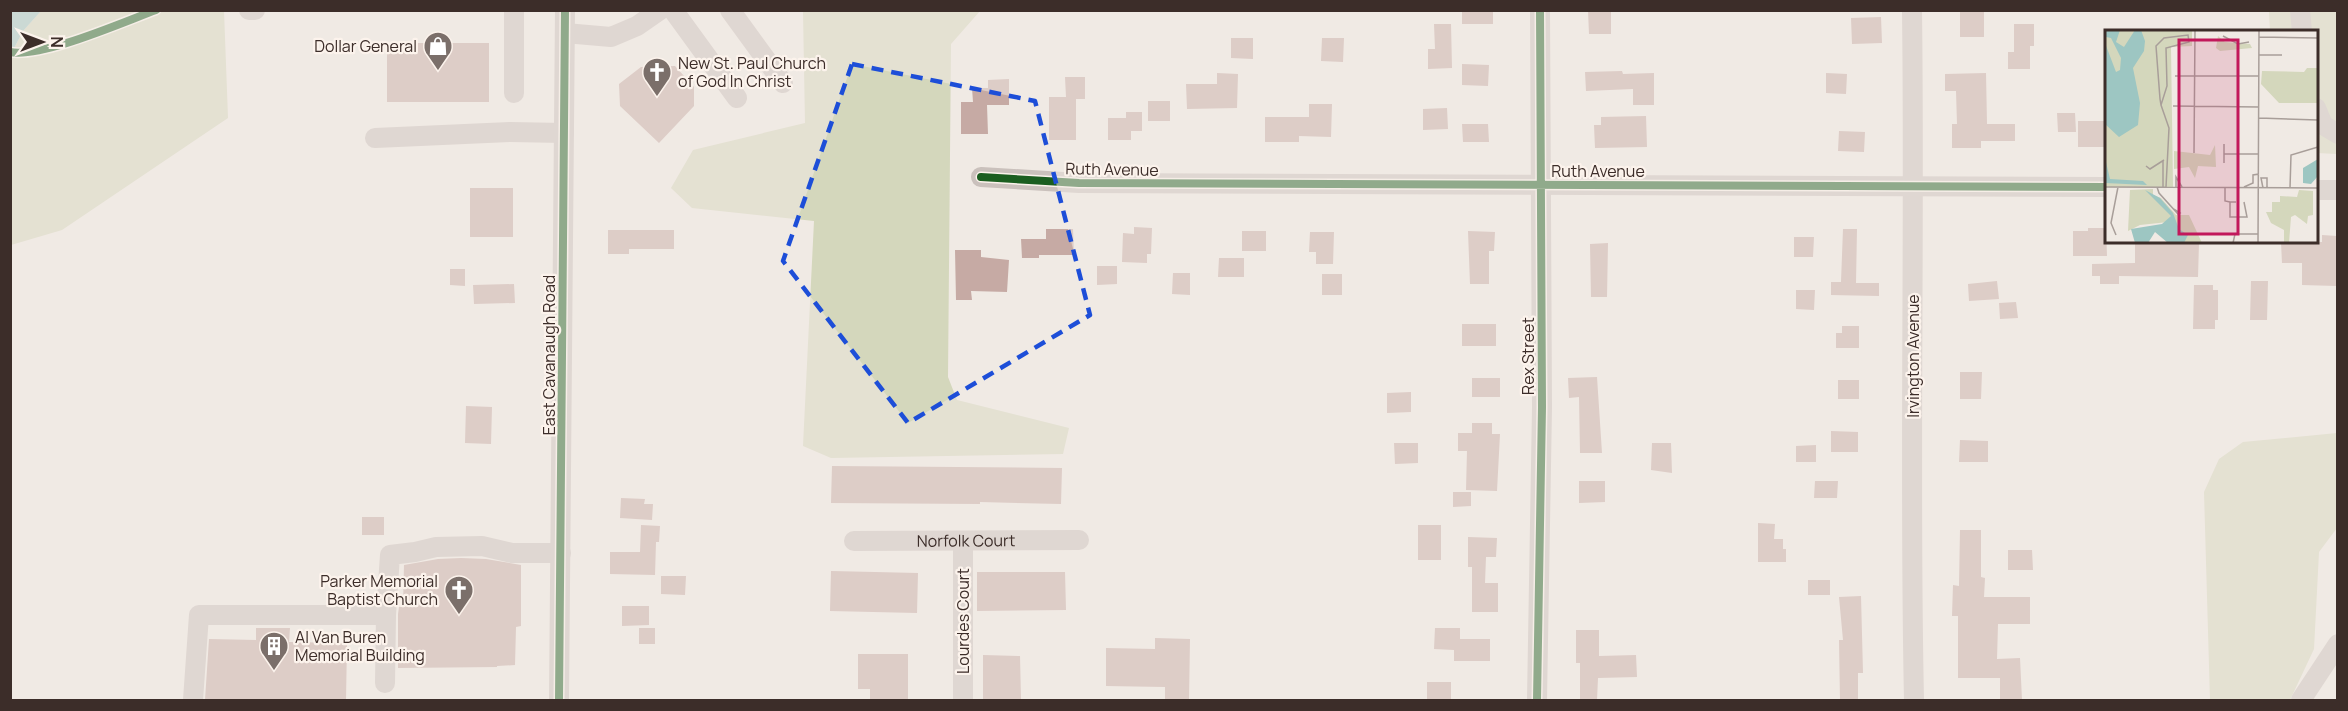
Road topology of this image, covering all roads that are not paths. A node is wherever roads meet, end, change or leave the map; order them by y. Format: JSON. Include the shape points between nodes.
{"nodes":[{"id":1,"x":249,"y":10,"type":"edge"},
{"id":2,"x":255,"y":10,"type":"edge"},
{"id":3,"x":514,"y":10,"type":"edge"},
{"id":4,"x":565,"y":10,"type":"edge"},
{"id":5,"x":660,"y":10,"type":"edge"},
{"id":6,"x":673,"y":10,"type":"edge"},
{"id":7,"x":730,"y":10,"type":"edge"},
{"id":8,"x":1540,"y":10,"type":"edge"},
{"id":9,"x":1912,"y":10,"type":"edge"},
{"id":10,"x":2300,"y":10,"type":"edge"},
{"id":11,"x":2302,"y":30,"type":"edge"},
{"id":12,"x":565,"y":33,"type":"junction"},
{"id":13,"x":783,"y":83,"type":"dead end"},
{"id":14,"x":514,"y":93,"type":"dead end"},
{"id":15,"x":737,"y":98,"type":"dead end"},
{"id":16,"x":2318,"y":113,"type":"edge"},
{"id":17,"x":564,"y":133,"type":"junction"},
{"id":18,"x":2337,"y":134,"type":"edge"},
{"id":19,"x":375,"y":138,"type":"dead end"},
{"id":20,"x":981,"y":177,"type":"dead end"},
{"id":21,"x":1540,"y":185,"type":"junction"},
{"id":22,"x":1914,"y":186,"type":"junction"},
{"id":23,"x":2105,"y":187,"type":"edge"},
{"id":24,"x":2318,"y":190,"type":"edge"},
{"id":25,"x":2337,"y":190,"type":"edge"},
{"id":26,"x":1079,"y":540,"type":"dead end"},
{"id":27,"x":854,"y":541,"type":"dead end"},
{"id":28,"x":963,"y":541,"type":"junction"},
{"id":29,"x":561,"y":553,"type":"junction"},
{"id":30,"x":386,"y":615,"type":"junction"},
{"id":31,"x":2337,"y":644,"type":"edge"},
{"id":32,"x":385,"y":683,"type":"dead end"},
{"id":33,"x":193,"y":700,"type":"edge"},
{"id":34,"x":559,"y":700,"type":"edge"},
{"id":35,"x":963,"y":700,"type":"edge"},
{"id":36,"x":1537,"y":700,"type":"edge"},
{"id":37,"x":1914,"y":700,"type":"edge"},
{"id":38,"x":2301,"y":700,"type":"edge"}],
"edges":[{"from":1,"to":2,"type":"street"},
{"from":3,"to":14,"type":"street"},
{"from":4,"to":12,"type":"street","name":"East Cavanaugh Road"},
{"from":5,"to":12,"type":"street","via":[[611,37]]},
{"from":6,"to":15,"type":"street"},
{"from":7,"to":13,"type":"street"},
{"from":8,"to":21,"type":"street","name":"Rex Street"},
{"from":9,"to":22,"type":"street","name":"Irvington Avenue"},
{"from":10,"to":11,"type":"street"},
{"from":12,"to":17,"type":"street","name":"East Cavanaugh Road"},
{"from":16,"to":18,"type":"street","via":[[2323,125]]},
{"from":17,"to":19,"type":"street"},
{"from":17,"to":29,"type":"street","name":"East Cavanaugh Road"},
{"from":20,"to":21,"type":"street","name":"Ruth Avenue","via":[[1079,183]]},
{"from":21,"to":22,"type":"street","name":"Ruth Avenue"},
{"from":21,"to":36,"type":"street","name":"Rex Street","via":[[1542,407]]},
{"from":22,"to":23,"type":"street","name":"Ruth Avenue"},
{"from":22,"to":37,"type":"street","name":"Irvington Avenue"},
{"from":24,"to":25,"type":"street"},
{"from":26,"to":28,"type":"street","name":"Norfolk Court"},
{"from":27,"to":28,"type":"street","name":"Norfolk Court"},
{"from":28,"to":35,"type":"street","name":"Lourdes Court"},
{"from":29,"to":30,"type":"street","via":[[512,553],[482,546],[390,555]]},
{"from":29,"to":34,"type":"street","name":"East Cavanaugh Road"},
{"from":30,"to":32,"type":"street"},
{"from":30,"to":33,"type":"street","via":[[199,615]]},
{"from":31,"to":38,"type":"street"}]}
